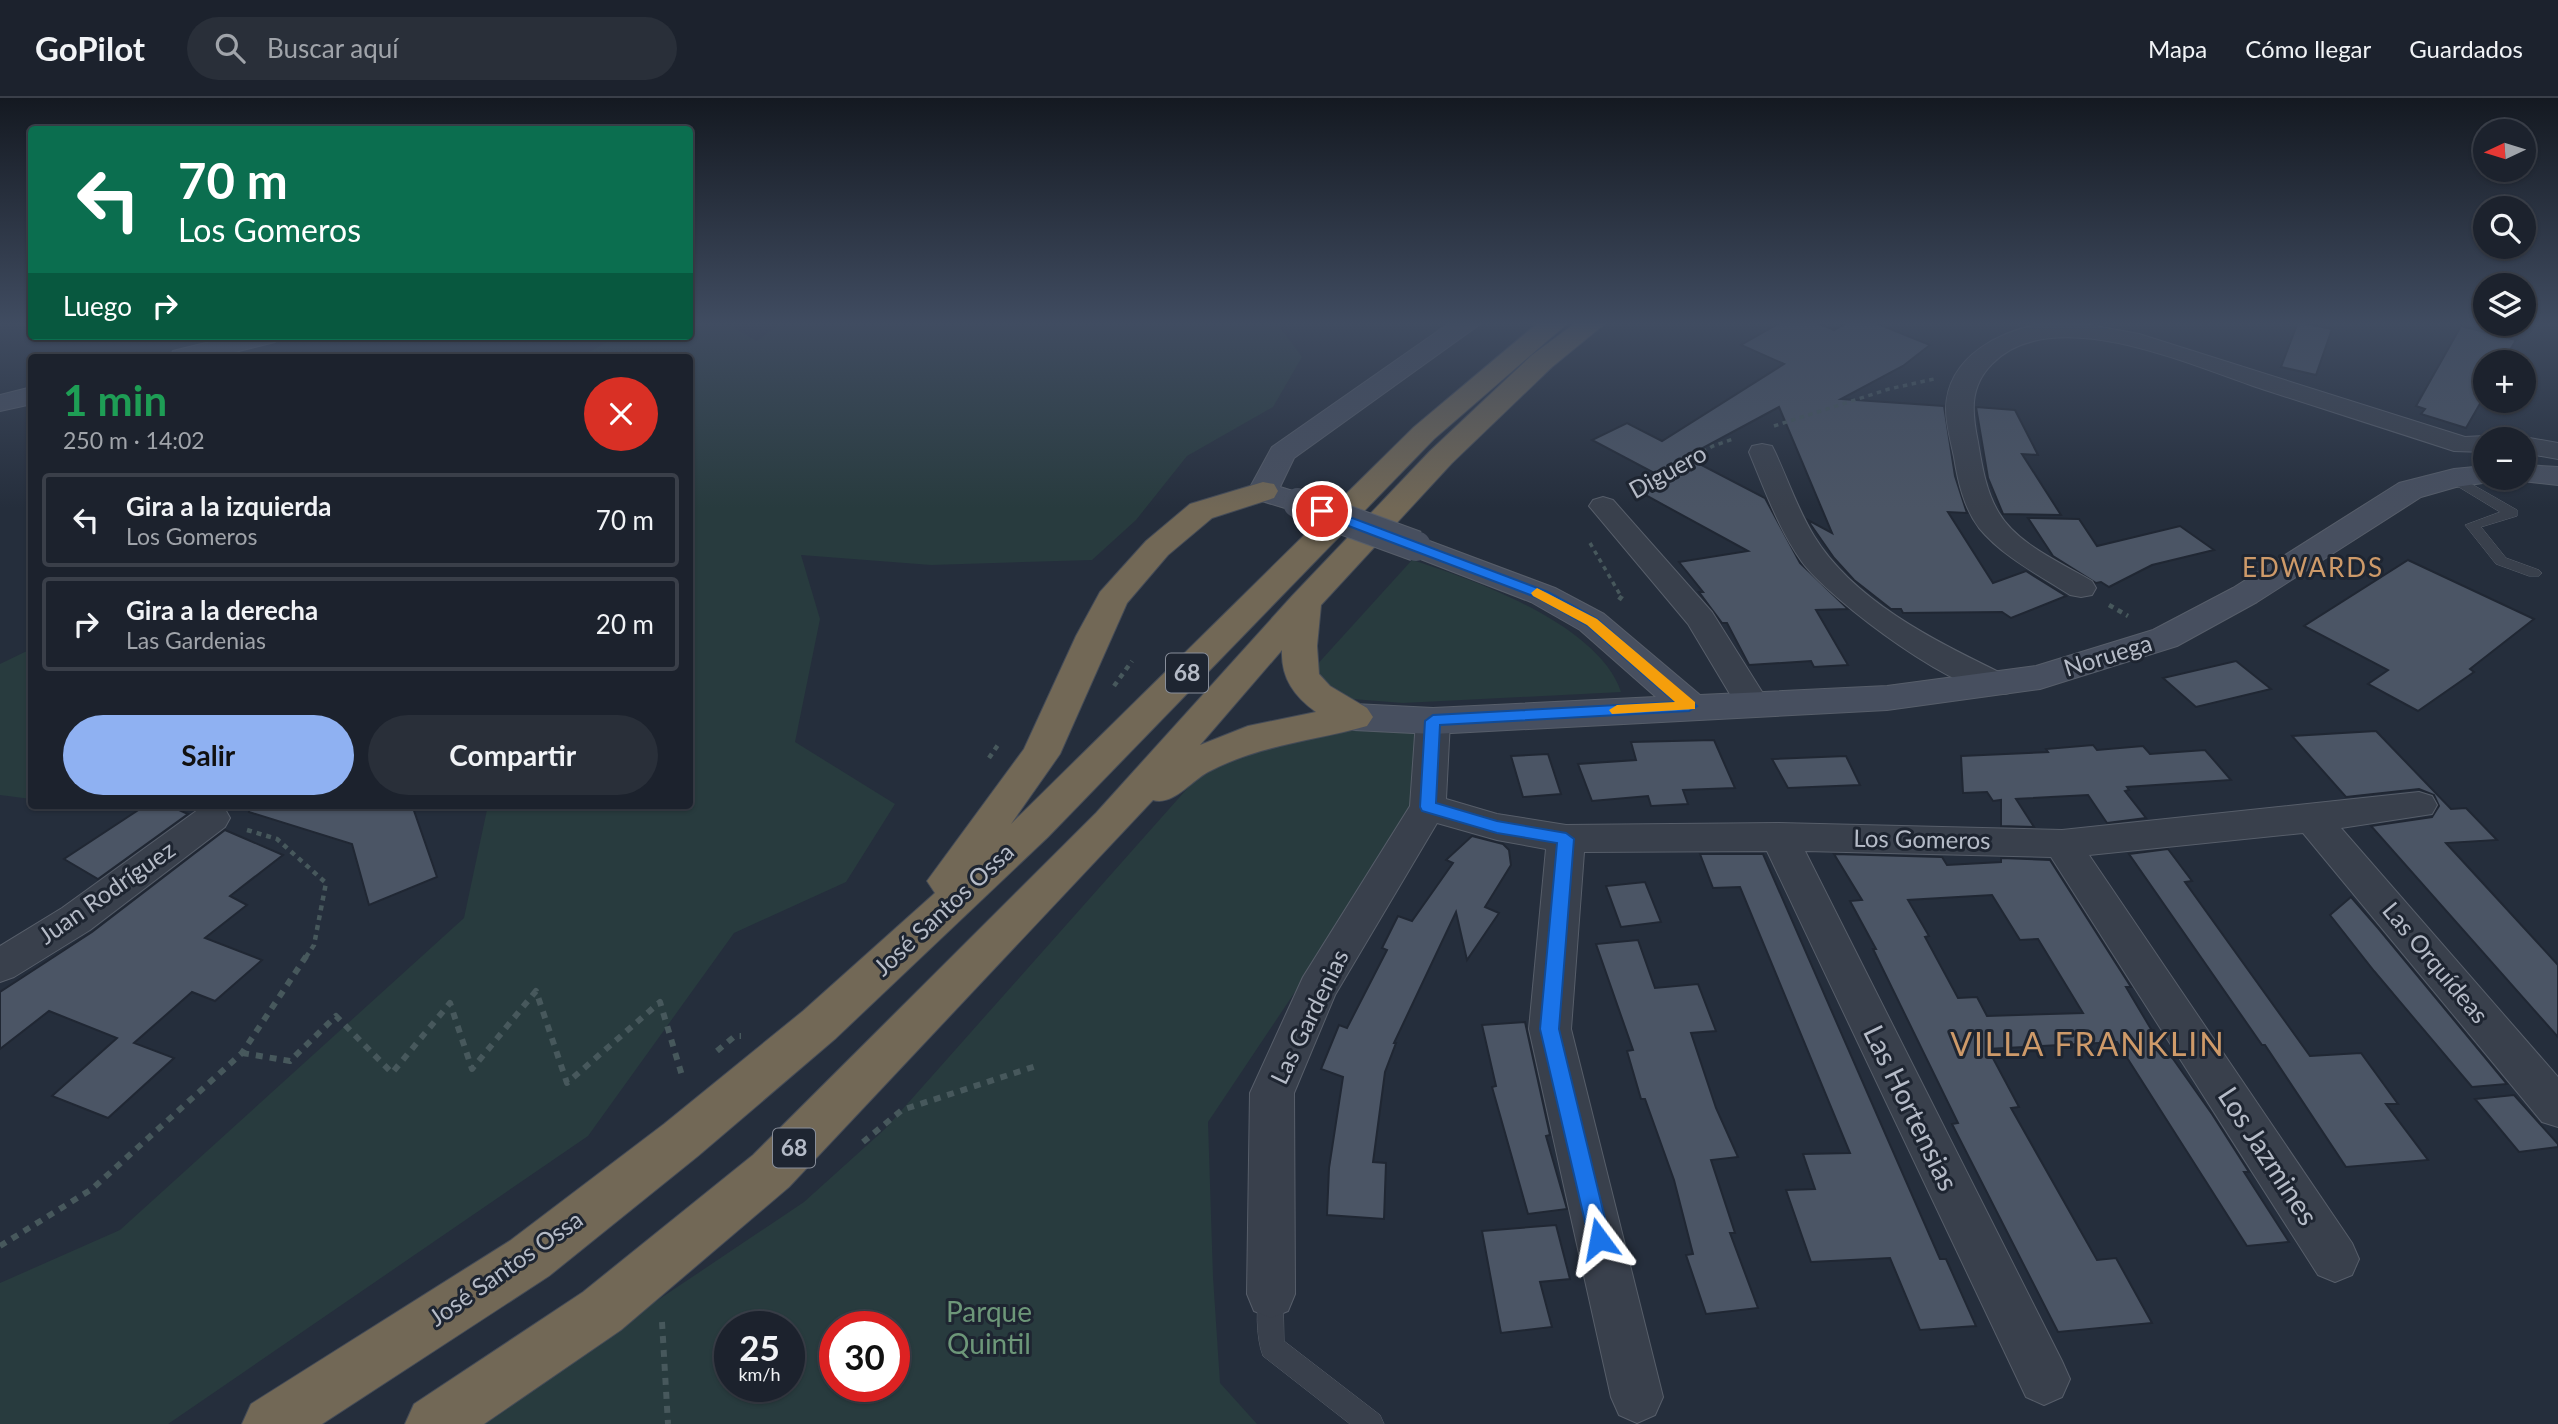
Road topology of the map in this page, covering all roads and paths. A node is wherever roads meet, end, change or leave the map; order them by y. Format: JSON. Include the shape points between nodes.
{"nodes":[{"id":1,"x":1378,"y":384,"type":"edge"},
{"id":2,"x":1480,"y":384,"type":"edge"},
{"id":3,"x":1518,"y":384,"type":"edge"},
{"id":4,"x":1911,"y":384,"type":"edge"},
{"id":5,"x":1967,"y":384,"type":"edge"},
{"id":6,"x":2272,"y":384,"type":"edge"},
{"id":7,"x":28,"y":396,"type":"edge"},
{"id":8,"x":0,"y":403,"type":"edge"},
{"id":9,"x":1755,"y":439,"type":"junction"},
{"id":10,"x":2473,"y":445,"type":"edge"},
{"id":11,"x":2536,"y":447,"type":"edge"},
{"id":12,"x":2558,"y":451,"type":"edge"},
{"id":13,"x":2536,"y":475,"type":"edge"},
{"id":14,"x":2558,"y":476,"type":"edge"},
{"id":15,"x":2470,"y":477,"type":"edge"},
{"id":16,"x":1281,"y":497,"type":"junction"},
{"id":17,"x":1603,"y":506,"type":"junction"},
{"id":18,"x":2534,"y":573,"type":"dead end"},
{"id":19,"x":2081,"y":588,"type":"joint"},
{"id":20,"x":1304,"y":603,"type":"junction"},
{"id":21,"x":1592,"y":622,"type":"junction"},
{"id":22,"x":2165,"y":638,"type":"junction"},
{"id":23,"x":1997,"y":685,"type":"junction"},
{"id":24,"x":1752,"y":704,"type":"junction"},
{"id":25,"x":1689,"y":706,"type":"junction"},
{"id":26,"x":1354,"y":717,"type":"junction"},
{"id":27,"x":1433,"y":721,"type":"junction"},
{"id":28,"x":2419,"y":805,"type":"dead end"},
{"id":29,"x":1428,"y":807,"type":"junction"},
{"id":30,"x":212,"y":818,"type":"joint"},
{"id":31,"x":2312,"y":819,"type":"junction"},
{"id":32,"x":1111,"y":823,"type":"junction"},
{"id":33,"x":1779,"y":837,"type":"junction"},
{"id":34,"x":1566,"y":839,"type":"junction"},
{"id":35,"x":2062,"y":844,"type":"junction"},
{"id":36,"x":0,"y":966,"type":"edge"},
{"id":37,"x":818,"y":1025,"type":"junction"},
{"id":38,"x":747,"y":1035,"type":"dead end"},
{"id":39,"x":242,"y":1053,"type":"junction"},
{"id":40,"x":714,"y":1054,"type":"dead end"},
{"id":41,"x":1036,"y":1066,"type":"dead end"},
{"id":42,"x":692,"y":1072,"type":"dead end"},
{"id":43,"x":2558,"y":1108,"type":"edge"},
{"id":44,"x":861,"y":1143,"type":"dead end"},
{"id":45,"x":0,"y":1246,"type":"edge"},
{"id":46,"x":2334,"y":1259,"type":"dead end"},
{"id":47,"x":1271,"y":1294,"type":"joint"},
{"id":48,"x":662,"y":1315,"type":"dead end"},
{"id":49,"x":2044,"y":1379,"type":"dead end"},
{"id":50,"x":1637,"y":1397,"type":"dead end"},
{"id":51,"x":271,"y":1424,"type":"edge"},
{"id":52,"x":434,"y":1424,"type":"edge"},
{"id":53,"x":668,"y":1424,"type":"edge"},
{"id":54,"x":1371,"y":1424,"type":"edge"}],
"edges":[{"from":1,"to":16,"type":"main road","via":[[1282,453]]},
{"from":2,"to":37,"type":"highway","name":"José Santos Ossa","number":"68","via":[[1424,433],[1034,827]]},
{"from":3,"to":20,"type":"highway","number":"68","via":[[1441,457]]},
{"from":4,"to":9,"type":"path","name":"Diguero"},
{"from":5,"to":19,"type":"street","via":[[1959,408],[1968,465],[1987,519],[2006,539]]},
{"from":6,"to":10,"type":"street"},
{"from":7,"to":8,"type":"main road"},
{"from":9,"to":17,"type":"path","name":"Diguero","via":[[1713,446]]},
{"from":9,"to":23,"type":"street","via":[[1800,537],[1834,580],[1935,655]]},
{"from":11,"to":12,"type":"street"},
{"from":13,"to":14,"type":"main road"},
{"from":15,"to":18,"type":"lane","via":[[2512,513],[2473,525],[2501,561]]},
{"from":15,"to":22,"type":"main road","name":"Noruega","via":[[2410,491],[2245,595]]},
{"from":16,"to":21,"type":"main road","bridge":true,"via":[[1543,595]]},
{"from":16,"to":37,"type":"highway","via":[[1201,511],[1157,548],[1112,599],[1041,754],[916,921]]},
{"from":17,"to":21,"type":"path","via":[[1582,514],[1583,530],[1623,597]]},
{"from":17,"to":24,"type":"street","name":"Diguero","via":[[1701,619]]},
{"from":19,"to":22,"type":"path"},
{"from":20,"to":26,"type":"highway","via":[[1301,679],[1327,703]]},
{"from":20,"to":32,"type":"highway","number":"68"},
{"from":21,"to":25,"type":"main road"},
{"from":22,"to":23,"type":"main road","name":"Noruega","via":[[2040,677]]},
{"from":23,"to":24,"type":"main road","name":"Noruega","via":[[1886,698]]},
{"from":24,"to":25,"type":"main road","name":"Noruega"},
{"from":25,"to":27,"type":"main road","name":"Noruega"},
{"from":26,"to":27,"type":"main road","name":"Noruega"},
{"from":26,"to":32,"type":"highway","via":[[1261,735],[1193,763]]},
{"from":27,"to":29,"type":"street","name":"Las Gardenias"},
{"from":28,"to":31,"type":"street","name":"Los Gomeros"},
{"from":29,"to":34,"type":"street","name":"Los Gomeros","via":[[1497,827]]},
{"from":29,"to":47,"type":"street","name":"Las Gardenias","via":[[1317,989],[1272,1093]]},
{"from":30,"to":36,"type":"street","name":"Juan Rodríguez","via":[[76,919]]},
{"from":30,"to":39,"type":"path","via":[[276,839],[326,883],[314,945]]},
{"from":31,"to":35,"type":"street","name":"Los Gomeros"},
{"from":31,"to":43,"type":"street","name":"Las Orquídeas"},
{"from":32,"to":52,"type":"highway","number":"68","via":[[771,1171],[602,1311]]},
{"from":33,"to":34,"type":"street","name":"Los Gomeros"},
{"from":33,"to":35,"type":"street","name":"Los Gomeros"},
{"from":33,"to":49,"type":"street","name":"Las Hortensias"},
{"from":34,"to":50,"type":"street","via":[[1550,1029]]},
{"from":35,"to":46,"type":"street","name":"Los Jazmines"},
{"from":37,"to":51,"type":"highway","name":"José Santos Ossa","number":"68","via":[[530,1258]]},
{"from":38,"to":40,"type":"path","via":[[735,1036]]},
{"from":39,"to":42,"type":"path","via":[[290,1061],[336,1016],[393,1073],[450,1003],[472,1069],[536,991],[567,1083],[660,1002],[681,1081]]},
{"from":39,"to":45,"type":"path","via":[[92,1189]]},
{"from":41,"to":44,"type":"path","via":[[902,1110]]},
{"from":47,"to":54,"type":"lane","via":[[1272,1347]]},
{"from":48,"to":53,"type":"path"}]}
